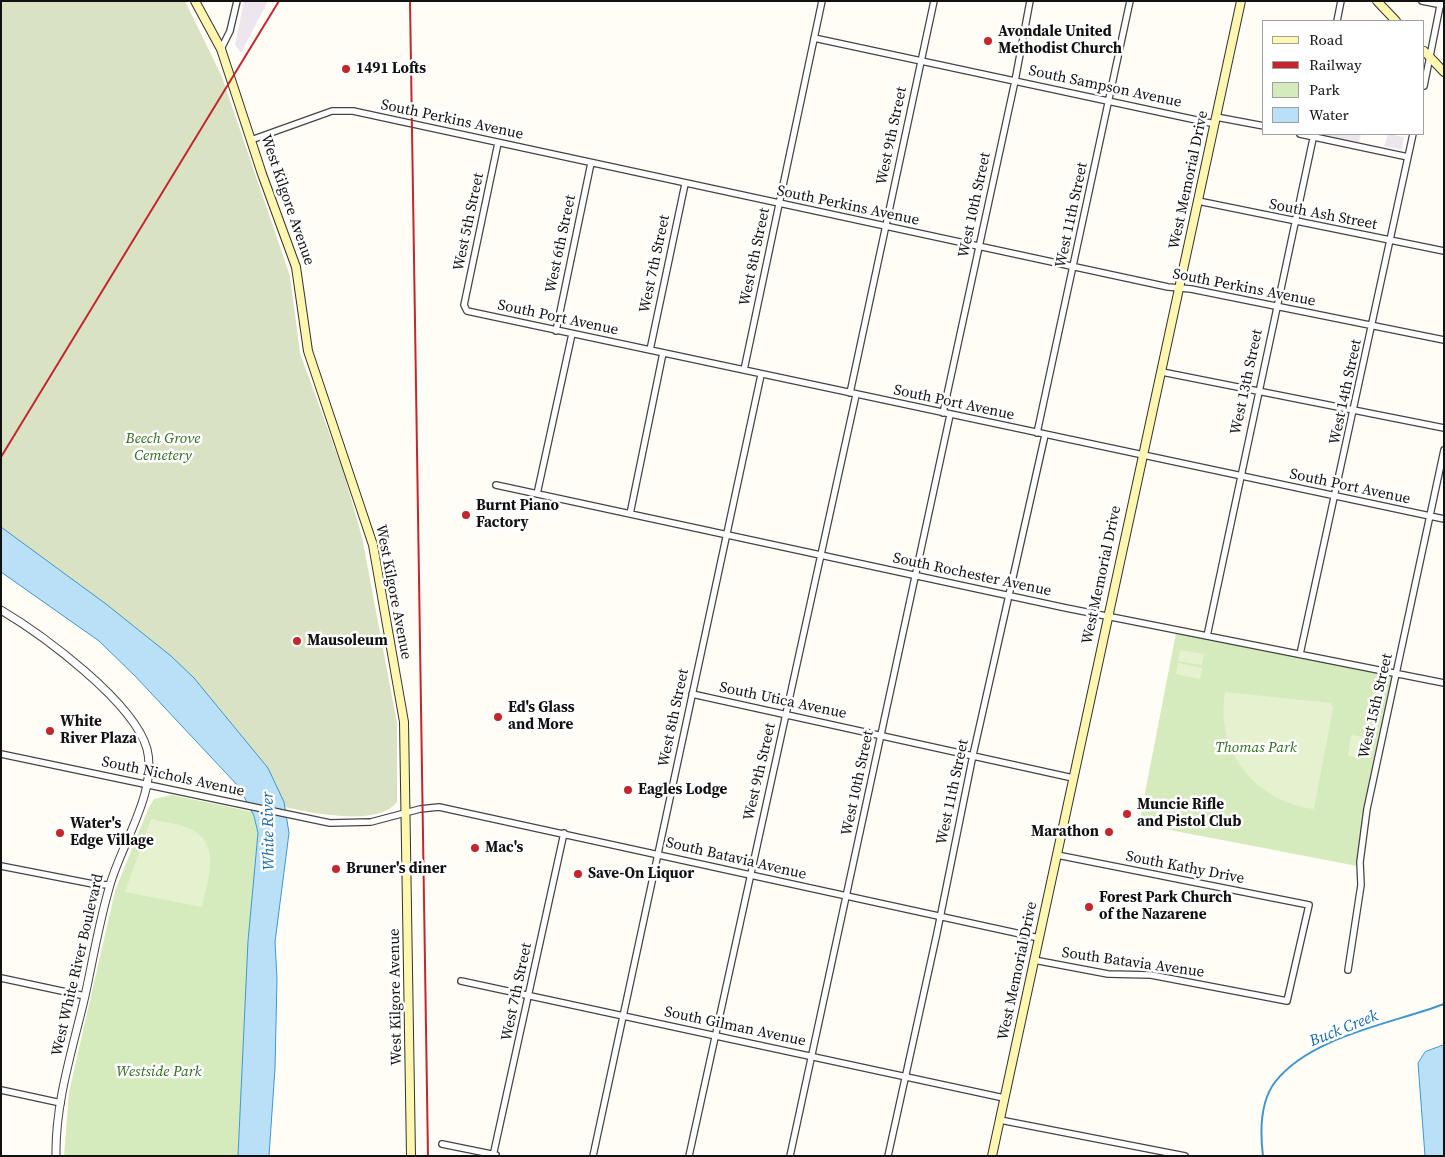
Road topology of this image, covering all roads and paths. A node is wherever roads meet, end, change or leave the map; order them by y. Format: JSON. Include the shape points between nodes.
{"nodes":[{"id":1,"x":195,"y":1,"type":"edge"},
{"id":2,"x":237,"y":1,"type":"edge"},
{"id":3,"x":822,"y":1,"type":"edge"},
{"id":4,"x":934,"y":1,"type":"edge"},
{"id":5,"x":1030,"y":1,"type":"edge"},
{"id":6,"x":1130,"y":1,"type":"edge"},
{"id":7,"x":1241,"y":1,"type":"edge"},
{"id":8,"x":1341,"y":1,"type":"edge"},
{"id":9,"x":1377,"y":1,"type":"edge"},
{"id":10,"x":1422,"y":1,"type":"edge"},
{"id":11,"x":1442,"y":4,"type":"edge"},
{"id":12,"x":1337,"y":20,"type":"edge"},
{"id":13,"x":1395,"y":20,"type":"edge"},
{"id":14,"x":814,"y":38,"type":"junction"},
{"id":15,"x":222,"y":49,"type":"junction"},
{"id":16,"x":1425,"y":52,"type":"edge"},
{"id":17,"x":1430,"y":58,"type":"junction"},
{"id":18,"x":921,"y":60,"type":"junction"},
{"id":19,"x":1444,"y":72,"type":"edge"},
{"id":20,"x":1015,"y":81,"type":"junction"},
{"id":21,"x":1425,"y":81,"type":"edge"},
{"id":22,"x":1109,"y":101,"type":"junction"},
{"id":23,"x":1216,"y":120,"type":"junction"},
{"id":24,"x":1262,"y":126,"type":"edge"},
{"id":25,"x":1313,"y":135,"type":"edge"},
{"id":26,"x":1413,"y":135,"type":"edge"},
{"id":27,"x":251,"y":140,"type":"junction"},
{"id":28,"x":498,"y":143,"type":"junction"},
{"id":29,"x":1408,"y":157,"type":"junction"},
{"id":30,"x":592,"y":163,"type":"junction"},
{"id":31,"x":686,"y":184,"type":"junction"},
{"id":32,"x":1198,"y":201,"type":"junction"},
{"id":33,"x":779,"y":204,"type":"junction"},
{"id":34,"x":1295,"y":221,"type":"junction"},
{"id":35,"x":886,"y":227,"type":"junction"},
{"id":36,"x":1390,"y":240,"type":"junction"},
{"id":37,"x":979,"y":247,"type":"junction"},
{"id":38,"x":1444,"y":251,"type":"edge"},
{"id":39,"x":1073,"y":267,"type":"junction"},
{"id":40,"x":1179,"y":288,"type":"junction"},
{"id":41,"x":464,"y":305,"type":"joint"},
{"id":42,"x":1276,"y":307,"type":"junction"},
{"id":43,"x":1373,"y":326,"type":"junction"},
{"id":44,"x":556,"y":330,"type":"junction"},
{"id":45,"x":572,"y":334,"type":"junction"},
{"id":46,"x":1444,"y":340,"type":"edge"},
{"id":47,"x":650,"y":350,"type":"junction"},
{"id":48,"x":663,"y":353,"type":"junction"},
{"id":49,"x":744,"y":370,"type":"junction"},
{"id":50,"x":1162,"y":372,"type":"junction"},
{"id":51,"x":761,"y":375,"type":"junction"},
{"id":52,"x":1258,"y":391,"type":"junction"},
{"id":53,"x":853,"y":394,"type":"junction"},
{"id":54,"x":1355,"y":409,"type":"junction"},
{"id":55,"x":943,"y":413,"type":"junction"},
{"id":56,"x":950,"y":415,"type":"junction"},
{"id":57,"x":1444,"y":428,"type":"edge"},
{"id":58,"x":1037,"y":433,"type":"junction"},
{"id":59,"x":1045,"y":435,"type":"junction"},
{"id":60,"x":1444,"y":450,"type":"edge"},
{"id":61,"x":1143,"y":456,"type":"junction"},
{"id":62,"x":1240,"y":476,"type":"junction"},
{"id":63,"x":496,"y":485,"type":"dead end"},
{"id":64,"x":537,"y":494,"type":"junction"},
{"id":65,"x":1335,"y":497,"type":"junction"},
{"id":66,"x":630,"y":514,"type":"junction"},
{"id":67,"x":1430,"y":516,"type":"junction"},
{"id":68,"x":1444,"y":519,"type":"edge"},
{"id":69,"x":726,"y":534,"type":"junction"},
{"id":70,"x":821,"y":555,"type":"junction"},
{"id":71,"x":916,"y":575,"type":"junction"},
{"id":72,"x":1008,"y":595,"type":"junction"},
{"id":73,"x":1,"y":610,"type":"edge"},
{"id":74,"x":1107,"y":616,"type":"junction"},
{"id":75,"x":1208,"y":636,"type":"junction"},
{"id":76,"x":1300,"y":654,"type":"junction"},
{"id":77,"x":1396,"y":673,"type":"junction"},
{"id":78,"x":1444,"y":682,"type":"edge"},
{"id":79,"x":692,"y":694,"type":"junction"},
{"id":80,"x":787,"y":714,"type":"junction"},
{"id":81,"x":881,"y":735,"type":"junction"},
{"id":82,"x":1,"y":754,"type":"edge"},
{"id":83,"x":973,"y":754,"type":"junction"},
{"id":84,"x":1073,"y":778,"type":"junction"},
{"id":85,"x":148,"y":784,"type":"junction"},
{"id":86,"x":427,"y":808,"type":"joint"},
{"id":87,"x":407,"y":814,"type":"junction"},
{"id":88,"x":564,"y":832,"type":"junction"},
{"id":89,"x":657,"y":854,"type":"junction"},
{"id":90,"x":1057,"y":855,"type":"junction"},
{"id":91,"x":1,"y":866,"type":"edge"},
{"id":92,"x":750,"y":874,"type":"junction"},
{"id":93,"x":110,"y":885,"type":"junction"},
{"id":94,"x":846,"y":896,"type":"junction"},
{"id":95,"x":940,"y":916,"type":"junction"},
{"id":96,"x":1039,"y":938,"type":"junction"},
{"id":97,"x":1034,"y":960,"type":"junction"},
{"id":98,"x":1348,"y":970,"type":"dead end"},
{"id":99,"x":1,"y":978,"type":"edge"},
{"id":100,"x":460,"y":981,"type":"dead end"},
{"id":101,"x":529,"y":995,"type":"junction"},
{"id":102,"x":85,"y":996,"type":"junction"},
{"id":103,"x":1286,"y":1001,"type":"joint"},
{"id":104,"x":623,"y":1015,"type":"junction"},
{"id":105,"x":714,"y":1035,"type":"junction"},
{"id":106,"x":811,"y":1056,"type":"junction"},
{"id":107,"x":906,"y":1076,"type":"junction"},
{"id":108,"x":1,"y":1090,"type":"edge"},
{"id":109,"x":1004,"y":1098,"type":"junction"},
{"id":110,"x":61,"y":1103,"type":"junction"},
{"id":111,"x":1000,"y":1120,"type":"junction"},
{"id":112,"x":442,"y":1144,"type":"dead end"},
{"id":113,"x":56,"y":1156,"type":"edge"},
{"id":114,"x":412,"y":1156,"type":"edge"},
{"id":115,"x":495,"y":1156,"type":"edge"},
{"id":116,"x":593,"y":1156,"type":"edge"},
{"id":117,"x":689,"y":1156,"type":"edge"},
{"id":118,"x":790,"y":1156,"type":"edge"},
{"id":119,"x":888,"y":1156,"type":"edge"},
{"id":120,"x":992,"y":1156,"type":"edge"},
{"id":121,"x":1186,"y":1156,"type":"edge"}],
"edges":[{"from":1,"to":15,"type":"main road","name":"West Kilgore Avenue"},
{"from":2,"to":15,"type":"street"},
{"from":3,"to":14,"type":"street","name":"West 8th Street"},
{"from":4,"to":18,"type":"street","name":"West 9th Street"},
{"from":5,"to":20,"type":"street","name":"West 10th Street"},
{"from":6,"to":22,"type":"street","name":"West 11th Street"},
{"from":7,"to":23,"type":"main road","name":"West Memorial Drive"},
{"from":8,"to":12,"type":"street"},
{"from":9,"to":13,"type":"main road"},
{"from":10,"to":11,"type":"street"},
{"from":11,"to":17,"type":"street"},
{"from":14,"to":18,"type":"street","name":"South Sampson Avenue"},
{"from":14,"to":33,"type":"street","name":"West 8th Street"},
{"from":15,"to":27,"type":"main road","name":"West Kilgore Avenue"},
{"from":16,"to":17,"type":"main road"},
{"from":17,"to":19,"type":"main road"},
{"from":17,"to":21,"type":"street"},
{"from":18,"to":20,"type":"street","name":"South Sampson Avenue"},
{"from":18,"to":35,"type":"street","name":"West 9th Street"},
{"from":20,"to":22,"type":"street","name":"South Sampson Avenue"},
{"from":20,"to":37,"type":"street","name":"West 10th Street"},
{"from":22,"to":23,"type":"street","name":"South Sampson Avenue"},
{"from":22,"to":39,"type":"street","name":"West 11th Street"},
{"from":23,"to":24,"type":"street","name":"South Sampson Avenue"},
{"from":23,"to":32,"type":"main road","name":"West Memorial Drive"},
{"from":25,"to":29,"type":"street"},
{"from":25,"to":34,"type":"street","name":"West 13th Street"},
{"from":26,"to":29,"type":"street","name":"West 14th Street"},
{"from":27,"to":28,"type":"street","name":"South Perkins Avenue","via":[[326,113],[347,110]]},
{"from":27,"to":87,"type":"main road","name":"West Kilgore Avenue","via":[[296,267],[308,352],[373,545],[404,722]]},
{"from":28,"to":30,"type":"street","name":"South Perkins Avenue"},
{"from":28,"to":41,"type":"street","name":"West 5th Street"},
{"from":29,"to":36,"type":"street","name":"West 14th Street"},
{"from":30,"to":31,"type":"street","name":"South Perkins Avenue"},
{"from":30,"to":44,"type":"street","name":"West 6th Street"},
{"from":31,"to":33,"type":"street","name":"South Perkins Avenue"},
{"from":31,"to":47,"type":"street","name":"West 7th Street"},
{"from":32,"to":34,"type":"street","name":"South Ash Street"},
{"from":32,"to":40,"type":"main road","name":"West Memorial Drive"},
{"from":33,"to":35,"type":"street","name":"South Perkins Avenue"},
{"from":33,"to":49,"type":"street","name":"West 8th Street"},
{"from":34,"to":36,"type":"street","name":"South Ash Street"},
{"from":34,"to":42,"type":"street","name":"West 13th Street"},
{"from":35,"to":37,"type":"street","name":"South Perkins Avenue"},
{"from":35,"to":53,"type":"street","name":"West 9th Street"},
{"from":36,"to":38,"type":"street","name":"South Ash Street"},
{"from":36,"to":43,"type":"street","name":"West 14th Street"},
{"from":37,"to":39,"type":"street","name":"South Perkins Avenue"},
{"from":37,"to":55,"type":"street","name":"West 10th Street"},
{"from":39,"to":40,"type":"street","name":"South Perkins Avenue"},
{"from":39,"to":58,"type":"street","name":"West 11th Street"},
{"from":40,"to":42,"type":"street","name":"South Perkins Avenue"},
{"from":40,"to":50,"type":"main road","name":"West Memorial Drive"},
{"from":41,"to":44,"type":"street","name":"South Port Avenue","via":[[466,311]]},
{"from":42,"to":43,"type":"street","name":"South Perkins Avenue"},
{"from":42,"to":52,"type":"street","name":"West 13th Street"},
{"from":43,"to":46,"type":"street","name":"South Perkins Avenue"},
{"from":43,"to":54,"type":"street","name":"West 14th Street"},
{"from":44,"to":45,"type":"street","name":"South Port Avenue"},
{"from":45,"to":47,"type":"street","name":"South Port Avenue"},
{"from":45,"to":64,"type":"street"},
{"from":47,"to":48,"type":"street","name":"South Port Avenue"},
{"from":48,"to":49,"type":"street","name":"South Port Avenue"},
{"from":48,"to":66,"type":"street"},
{"from":49,"to":51,"type":"street","name":"South Port Avenue"},
{"from":50,"to":52,"type":"street"},
{"from":50,"to":61,"type":"main road","name":"West Memorial Drive"},
{"from":51,"to":53,"type":"street","name":"South Port Avenue"},
{"from":51,"to":69,"type":"street","name":"West 8th Street"},
{"from":52,"to":54,"type":"street"},
{"from":52,"to":62,"type":"street","name":"West 13th Street"},
{"from":53,"to":55,"type":"street","name":"South Port Avenue"},
{"from":53,"to":70,"type":"street","name":"West 9th Street"},
{"from":54,"to":57,"type":"street"},
{"from":54,"to":65,"type":"street","name":"West 14th Street"},
{"from":55,"to":56,"type":"street","name":"South Port Avenue"},
{"from":56,"to":58,"type":"street","name":"South Port Avenue"},
{"from":56,"to":71,"type":"street","name":"West 10th Street"},
{"from":58,"to":59,"type":"street","name":"South Port Avenue"},
{"from":59,"to":61,"type":"street","name":"South Port Avenue"},
{"from":59,"to":72,"type":"street","name":"West 11th Street"},
{"from":60,"to":67,"type":"street","name":"West 15th Street"},
{"from":61,"to":62,"type":"street","name":"South Port Avenue"},
{"from":61,"to":74,"type":"main road","name":"West Memorial Drive"},
{"from":62,"to":65,"type":"street","name":"South Port Avenue"},
{"from":62,"to":75,"type":"street","name":"West 13th Street"},
{"from":63,"to":64,"type":"street","name":"South Rochester Avenue"},
{"from":64,"to":66,"type":"street","name":"South Rochester Avenue"},
{"from":65,"to":67,"type":"street","name":"South Port Avenue"},
{"from":65,"to":76,"type":"street","name":"West 14th Street"},
{"from":66,"to":69,"type":"street","name":"South Rochester Avenue"},
{"from":67,"to":68,"type":"street","name":"South Port Avenue"},
{"from":67,"to":77,"type":"street","name":"West 15th Street"},
{"from":69,"to":70,"type":"street","name":"South Rochester Avenue"},
{"from":69,"to":79,"type":"street","name":"West 8th Street"},
{"from":70,"to":71,"type":"street","name":"South Rochester Avenue"},
{"from":70,"to":80,"type":"street","name":"West 9th Street"},
{"from":71,"to":72,"type":"street","name":"South Rochester Avenue"},
{"from":71,"to":81,"type":"street","name":"West 10th Street"},
{"from":72,"to":74,"type":"street","name":"South Rochester Avenue"},
{"from":72,"to":83,"type":"street","name":"West 11th Street"},
{"from":73,"to":85,"type":"street","name":"West White River Boulevard","via":[[50,644],[130,715],[148,751]]},
{"from":74,"to":75,"type":"street","name":"South Rochester Avenue"},
{"from":74,"to":84,"type":"main road","name":"West Memorial Drive"},
{"from":75,"to":76,"type":"street","name":"South Rochester Avenue"},
{"from":76,"to":77,"type":"street","name":"South Rochester Avenue"},
{"from":77,"to":78,"type":"street","name":"South Rochester Avenue"},
{"from":77,"to":98,"type":"street","name":"West 15th Street","via":[[1367,809],[1360,862],[1361,884]]},
{"from":79,"to":80,"type":"street","name":"South Utica Avenue"},
{"from":79,"to":89,"type":"street","name":"West 8th Street"},
{"from":80,"to":81,"type":"street","name":"South Utica Avenue"},
{"from":80,"to":92,"type":"street","name":"West 9th Street"},
{"from":81,"to":83,"type":"street","name":"South Utica Avenue"},
{"from":81,"to":94,"type":"street","name":"West 10th Street"},
{"from":82,"to":85,"type":"street","name":"South Nichols Avenue"},
{"from":83,"to":84,"type":"street","name":"South Utica Avenue"},
{"from":83,"to":95,"type":"street","name":"West 11th Street"},
{"from":84,"to":90,"type":"main road","name":"West Memorial Drive"},
{"from":85,"to":87,"type":"street","name":"South Nichols Avenue","via":[[318,821],[349,824]]},
{"from":85,"to":93,"type":"street","name":"West White River Boulevard"},
{"from":86,"to":87,"type":"street","name":"South Nichols Avenue"},
{"from":86,"to":88,"type":"street","name":"South Batavia Avenue","via":[[439,807]]},
{"from":87,"to":114,"type":"main road","name":"West Kilgore Avenue"},
{"from":88,"to":89,"type":"street","name":"South Batavia Avenue"},
{"from":88,"to":101,"type":"street","name":"West 7th Street"},
{"from":89,"to":92,"type":"street","name":"South Batavia Avenue"},
{"from":89,"to":104,"type":"street","name":"West 8th Street"},
{"from":90,"to":96,"type":"main road","name":"West Memorial Drive"},
{"from":90,"to":103,"type":"street","name":"South Kathy Drive","via":[[1309,905]]},
{"from":91,"to":93,"type":"street"},
{"from":92,"to":94,"type":"street","name":"South Batavia Avenue"},
{"from":92,"to":105,"type":"street","name":"West 9th Street"},
{"from":93,"to":102,"type":"street","name":"West White River Boulevard"},
{"from":94,"to":95,"type":"street","name":"South Batavia Avenue"},
{"from":94,"to":106,"type":"street","name":"West 10th Street"},
{"from":95,"to":96,"type":"street","name":"South Batavia Avenue"},
{"from":95,"to":107,"type":"street","name":"West 11th Street"},
{"from":96,"to":97,"type":"main road","name":"West Memorial Drive"},
{"from":97,"to":103,"type":"street","name":"South Batavia Avenue","via":[[1108,974],[1151,975]]},
{"from":97,"to":109,"type":"main road","name":"West Memorial Drive"},
{"from":99,"to":102,"type":"street"},
{"from":100,"to":101,"type":"street","name":"South Gilman Avenue"},
{"from":101,"to":104,"type":"street","name":"South Gilman Avenue"},
{"from":101,"to":115,"type":"street","name":"West 7th Street"},
{"from":102,"to":110,"type":"street","name":"West White River Boulevard"},
{"from":104,"to":105,"type":"street","name":"South Gilman Avenue"},
{"from":104,"to":116,"type":"street","name":"West 8th Street"},
{"from":105,"to":106,"type":"street","name":"South Gilman Avenue"},
{"from":105,"to":117,"type":"street","name":"West 9th Street"},
{"from":106,"to":107,"type":"street","name":"South Gilman Avenue"},
{"from":106,"to":118,"type":"street","name":"West 10th Street"},
{"from":107,"to":109,"type":"street","name":"South Gilman Avenue"},
{"from":107,"to":119,"type":"street","name":"West 11th Street"},
{"from":108,"to":110,"type":"street"},
{"from":109,"to":111,"type":"main road","name":"West Memorial Drive"},
{"from":110,"to":113,"type":"street","name":"West White River Boulevard"},
{"from":111,"to":120,"type":"main road","name":"West Memorial Drive"},
{"from":111,"to":121,"type":"street"},
{"from":112,"to":115,"type":"street"}]}
